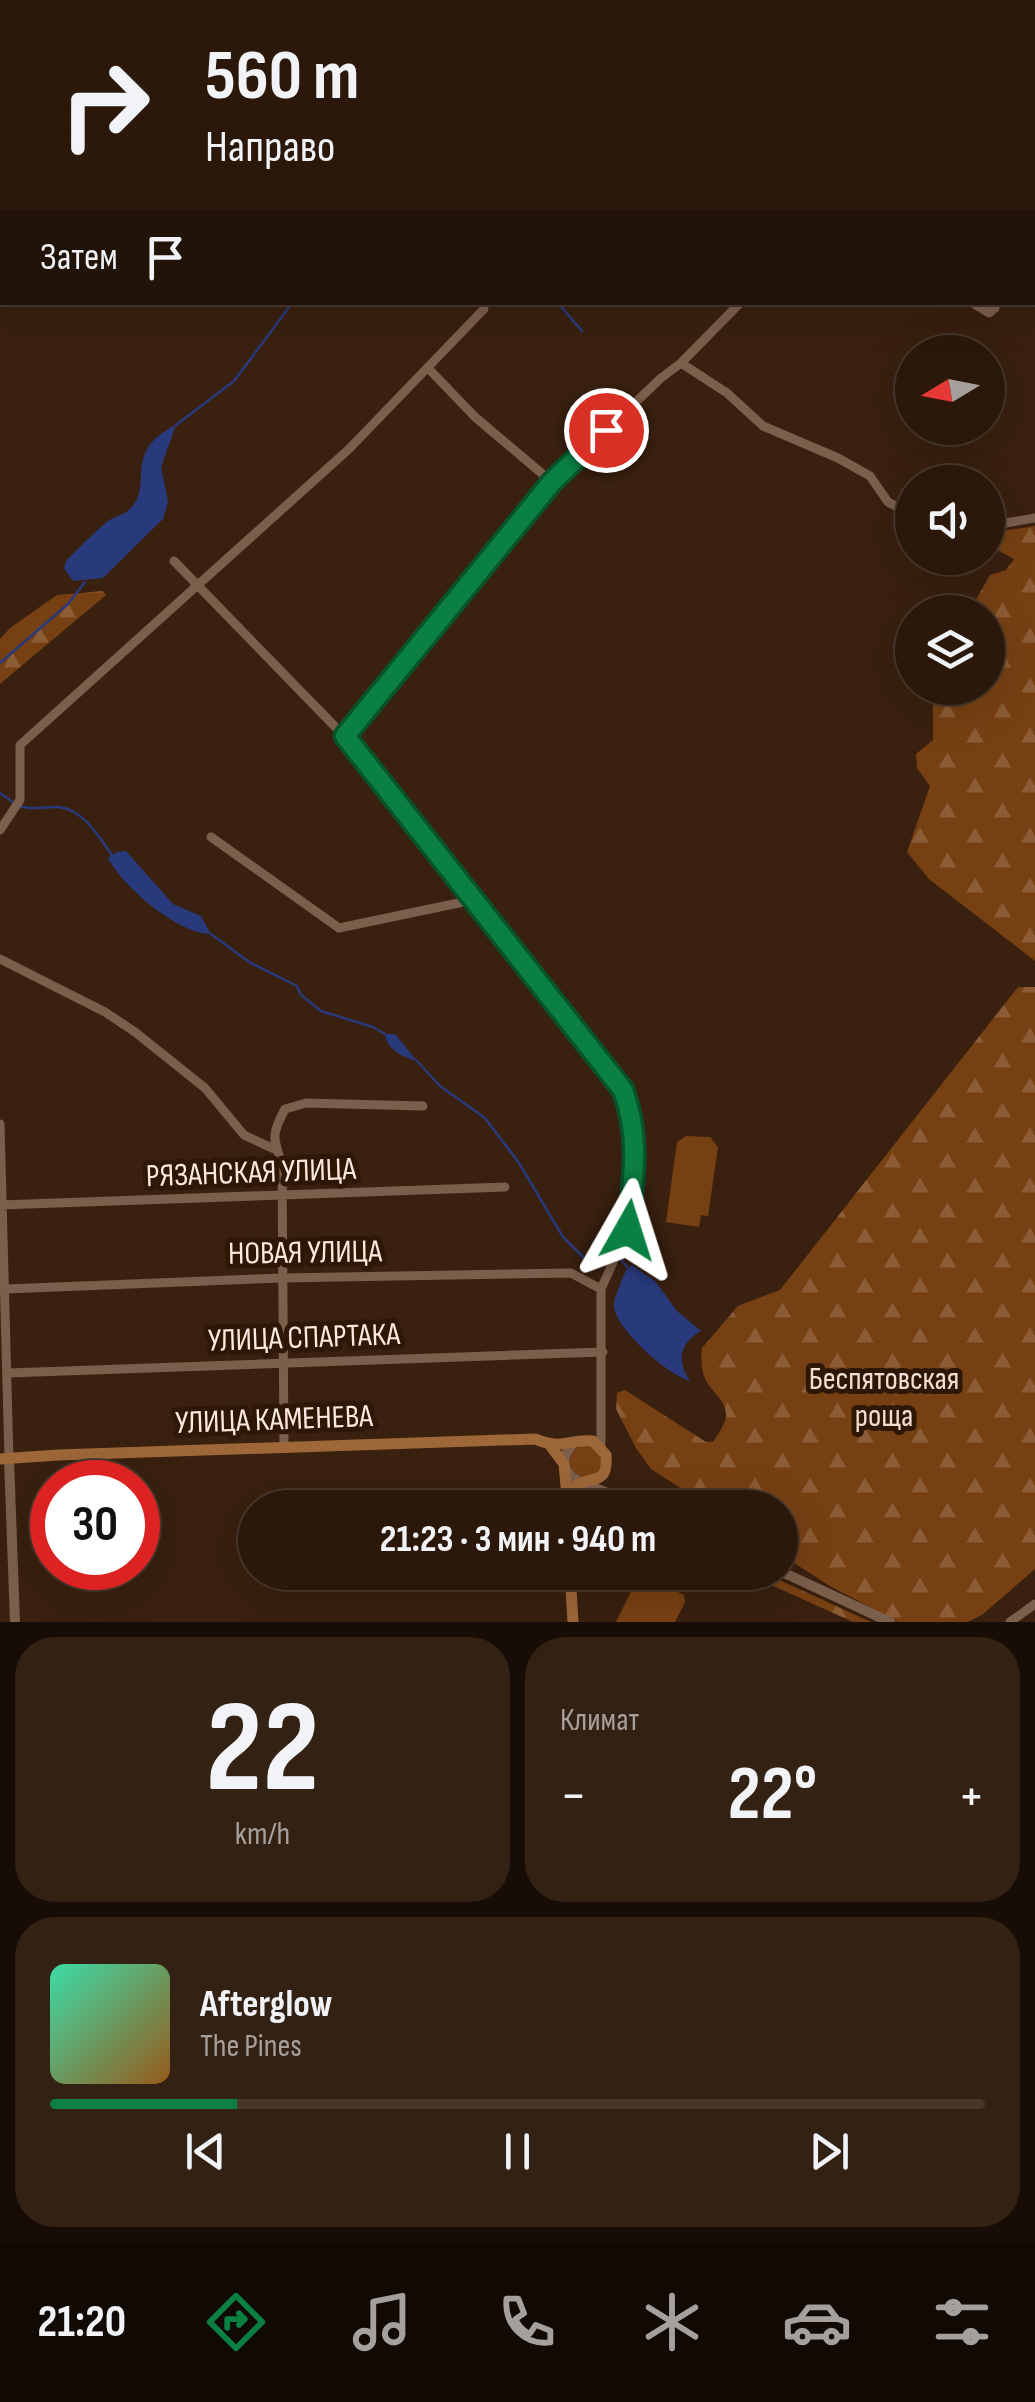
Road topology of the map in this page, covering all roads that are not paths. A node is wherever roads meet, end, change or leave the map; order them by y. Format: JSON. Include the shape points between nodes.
{"nodes":[{"id":1,"x":738,"y":305,"type":"edge"},
{"id":2,"x":976,"y":305,"type":"edge"},
{"id":3,"x":995,"y":308,"type":"dead end"},
{"id":4,"x":484,"y":309,"type":"dead end"},
{"id":5,"x":681,"y":363,"type":"junction"},
{"id":6,"x":428,"y":368,"type":"junction"},
{"id":7,"x":552,"y":482,"type":"junction"},
{"id":8,"x":895,"y":506,"type":"edge"},
{"id":9,"x":1035,"y":518,"type":"edge"},
{"id":10,"x":1005,"y":523,"type":"edge"},
{"id":11,"x":174,"y":562,"type":"dead end"},
{"id":12,"x":198,"y":585,"type":"junction"},
{"id":13,"x":345,"y":736,"type":"junction"},
{"id":14,"x":0,"y":830,"type":"edge"},
{"id":15,"x":211,"y":838,"type":"dead end"},
{"id":16,"x":473,"y":900,"type":"junction"},
{"id":17,"x":0,"y":959,"type":"edge"},
{"id":18,"x":423,"y":1106,"type":"dead end"},
{"id":19,"x":0,"y":1124,"type":"edge"},
{"id":20,"x":274,"y":1149,"type":"junction"},
{"id":21,"x":504,"y":1187,"type":"dead end"},
{"id":22,"x":282,"y":1196,"type":"junction"},
{"id":23,"x":1,"y":1205,"type":"edge"},
{"id":24,"x":282,"y":1278,"type":"junction"},
{"id":25,"x":6,"y":1288,"type":"junction"},
{"id":26,"x":601,"y":1289,"type":"junction"},
{"id":27,"x":603,"y":1352,"type":"junction"},
{"id":28,"x":283,"y":1364,"type":"junction"},
{"id":29,"x":8,"y":1373,"type":"junction"},
{"id":30,"x":599,"y":1425,"type":"junction"},
{"id":31,"x":579,"y":1442,"type":"junction"},
{"id":32,"x":549,"y":1444,"type":"junction"},
{"id":33,"x":284,"y":1447,"type":"junction"},
{"id":34,"x":601,"y":1447,"type":"junction"},
{"id":35,"x":5,"y":1459,"type":"edge"},
{"id":36,"x":565,"y":1470,"type":"junction"},
{"id":37,"x":604,"y":1472,"type":"junction"},
{"id":38,"x":583,"y":1483,"type":"junction"},
{"id":39,"x":567,"y":1490,"type":"edge"},
{"id":40,"x":577,"y":1490,"type":"edge"},
{"id":41,"x":603,"y":1490,"type":"edge"},
{"id":42,"x":610,"y":1490,"type":"edge"},
{"id":43,"x":798,"y":1579,"type":"edge"},
{"id":44,"x":571,"y":1590,"type":"edge"},
{"id":45,"x":1035,"y":1604,"type":"edge"},
{"id":46,"x":14,"y":1622,"type":"edge"},
{"id":47,"x":573,"y":1622,"type":"edge"},
{"id":48,"x":890,"y":1622,"type":"edge"},
{"id":49,"x":1010,"y":1622,"type":"edge"}],
"edges":[{"from":1,"to":5,"type":"street"},
{"from":2,"to":3,"type":"street","via":[[989,313]]},
{"from":4,"to":6,"type":"street"},
{"from":5,"to":7,"type":"street"},
{"from":5,"to":8,"type":"street","via":[[763,426],[870,476]]},
{"from":6,"to":7,"type":"street"},
{"from":6,"to":12,"type":"street"},
{"from":7,"to":13,"type":"street"},
{"from":9,"to":10,"type":"street"},
{"from":11,"to":12,"type":"street"},
{"from":12,"to":13,"type":"street"},
{"from":12,"to":14,"type":"street","via":[[20,745],[20,800]]},
{"from":13,"to":16,"type":"street"},
{"from":15,"to":16,"type":"street","via":[[340,928]]},
{"from":16,"to":26,"type":"street","via":[[623,1090],[634,1120],[628,1230]]},
{"from":17,"to":20,"type":"street","via":[[135,1032],[204,1088],[244,1135]]},
{"from":18,"to":20,"type":"street","via":[[306,1102],[285,1110]]},
{"from":19,"to":23,"type":"street"},
{"from":20,"to":22,"type":"street","via":[[282,1164]]},
{"from":21,"to":22,"type":"street","name":"РЯЗАНСКАЯ УЛИЦА"},
{"from":22,"to":23,"type":"street","name":"РЯЗАНСКАЯ УЛИЦА"},
{"from":22,"to":24,"type":"street"},
{"from":23,"to":25,"type":"street"},
{"from":24,"to":25,"type":"street","name":"НОВАЯ УЛИЦА"},
{"from":24,"to":26,"type":"street","name":"НОВАЯ УЛИЦА","via":[[571,1273]]},
{"from":24,"to":28,"type":"street"},
{"from":25,"to":29,"type":"street"},
{"from":26,"to":27,"type":"street"},
{"from":27,"to":28,"type":"street","name":"УЛИЦА СПАРТАКА"},
{"from":27,"to":30,"type":"street"},
{"from":28,"to":29,"type":"street","name":"УЛИЦА СПАРТАКА"},
{"from":28,"to":33,"type":"street"},
{"from":29,"to":35,"type":"street"},
{"from":30,"to":31,"type":"street"},
{"from":30,"to":34,"type":"street"},
{"from":31,"to":32,"type":"main road","name":"УЛИЦА КАМЕНЕВА"},
{"from":31,"to":34,"type":"main road"},
{"from":31,"to":36,"type":"street","via":[[566,1452]]},
{"from":32,"to":33,"type":"main road","name":"УЛИЦА КАМЕНЕВА","via":[[535,1439]]},
{"from":32,"to":36,"type":"main road"},
{"from":33,"to":35,"type":"main road","name":"УЛИЦА КАМЕНЕВА"},
{"from":34,"to":37,"type":"main road"},
{"from":35,"to":46,"type":"street"},
{"from":36,"to":38,"type":"street"},
{"from":36,"to":39,"type":"main road"},
{"from":37,"to":38,"type":"main road"},
{"from":37,"to":42,"type":"street"},
{"from":38,"to":40,"type":"main road"},
{"from":38,"to":41,"type":"street"},
{"from":43,"to":48,"type":"street"},
{"from":44,"to":47,"type":"main road"},
{"from":45,"to":49,"type":"street"}]}
